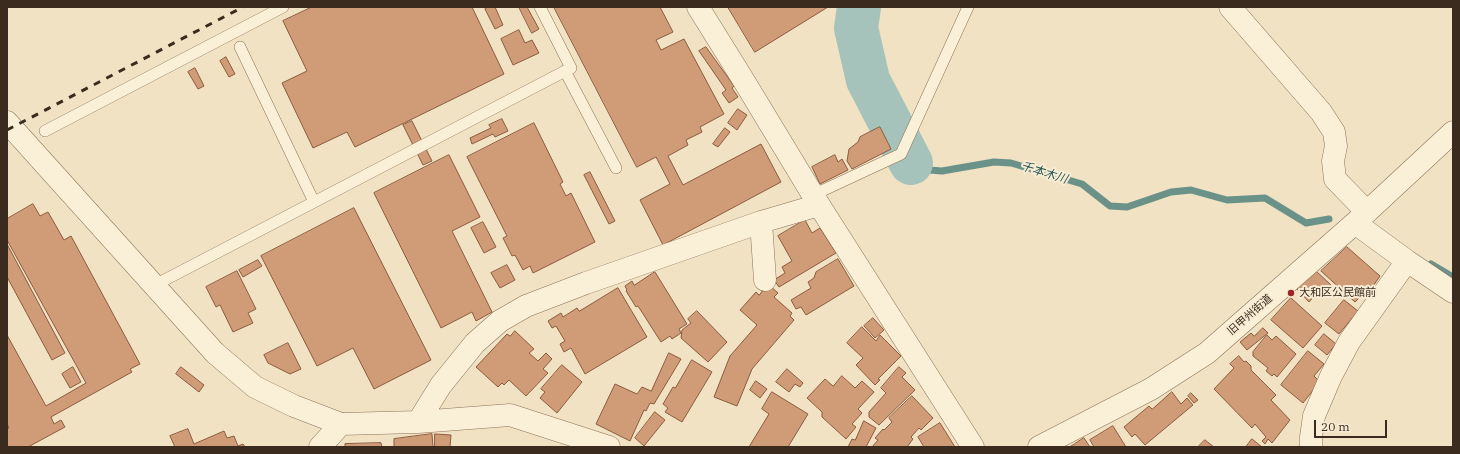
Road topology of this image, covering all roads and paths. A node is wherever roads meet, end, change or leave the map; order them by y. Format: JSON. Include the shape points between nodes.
{"nodes":[{"id":1,"x":283,"y":7,"type":"edge"},
{"id":2,"x":540,"y":7,"type":"edge"},
{"id":3,"x":698,"y":7,"type":"edge"},
{"id":4,"x":968,"y":7,"type":"edge"},
{"id":5,"x":1230,"y":7,"type":"edge"},
{"id":6,"x":240,"y":47,"type":"dead end"},
{"id":7,"x":565,"y":72,"type":"junction"},
{"id":8,"x":7,"y":122,"type":"edge"},
{"id":9,"x":45,"y":131,"type":"dead end"},
{"id":10,"x":1453,"y":132,"type":"edge"},
{"id":11,"x":616,"y":168,"type":"dead end"},
{"id":12,"x":816,"y":200,"type":"junction"},
{"id":13,"x":314,"y":202,"type":"junction"},
{"id":14,"x":1361,"y":217,"type":"junction"},
{"id":15,"x":760,"y":222,"type":"junction"},
{"id":16,"x":1407,"y":261,"type":"junction"},
{"id":17,"x":765,"y":280,"type":"dead end"},
{"id":18,"x":155,"y":285,"type":"junction"},
{"id":19,"x":1453,"y":292,"type":"edge"},
{"id":20,"x":418,"y":422,"type":"junction"},
{"id":21,"x":341,"y":424,"type":"junction"},
{"id":22,"x":320,"y":447,"type":"edge"},
{"id":23,"x":609,"y":447,"type":"edge"},
{"id":24,"x":973,"y":447,"type":"edge"},
{"id":25,"x":1039,"y":447,"type":"edge"},
{"id":26,"x":1312,"y":447,"type":"edge"}],
"edges":[{"from":1,"to":9,"type":"lane"},
{"from":2,"to":7,"type":"lane","via":[[571,68]]},
{"from":3,"to":12,"type":"street"},
{"from":4,"to":12,"type":"lane","via":[[901,154]]},
{"from":5,"to":14,"type":"street","via":[[1321,112],[1334,132],[1335,179]]},
{"from":6,"to":13,"type":"lane"},
{"from":7,"to":11,"type":"lane"},
{"from":7,"to":13,"type":"lane"},
{"from":8,"to":18,"type":"street"},
{"from":10,"to":14,"type":"street","name":"旧甲州街道"},
{"from":12,"to":15,"type":"street"},
{"from":12,"to":24,"type":"street"},
{"from":13,"to":18,"type":"lane"},
{"from":14,"to":16,"type":"street"},
{"from":14,"to":25,"type":"street","name":"旧甲州街道","via":[[1207,353],[1151,389]]},
{"from":15,"to":17,"type":"street"},
{"from":15,"to":20,"type":"street","via":[[526,306],[500,321],[476,343],[441,386]]},
{"from":16,"to":19,"type":"street"},
{"from":16,"to":26,"type":"street","via":[[1349,342],[1331,376],[1314,416]]},
{"from":18,"to":21,"type":"street","via":[[215,353],[255,387],[294,406]]},
{"from":20,"to":21,"type":"street"},
{"from":20,"to":23,"type":"street","via":[[510,415]]},
{"from":21,"to":22,"type":"street"}]}
